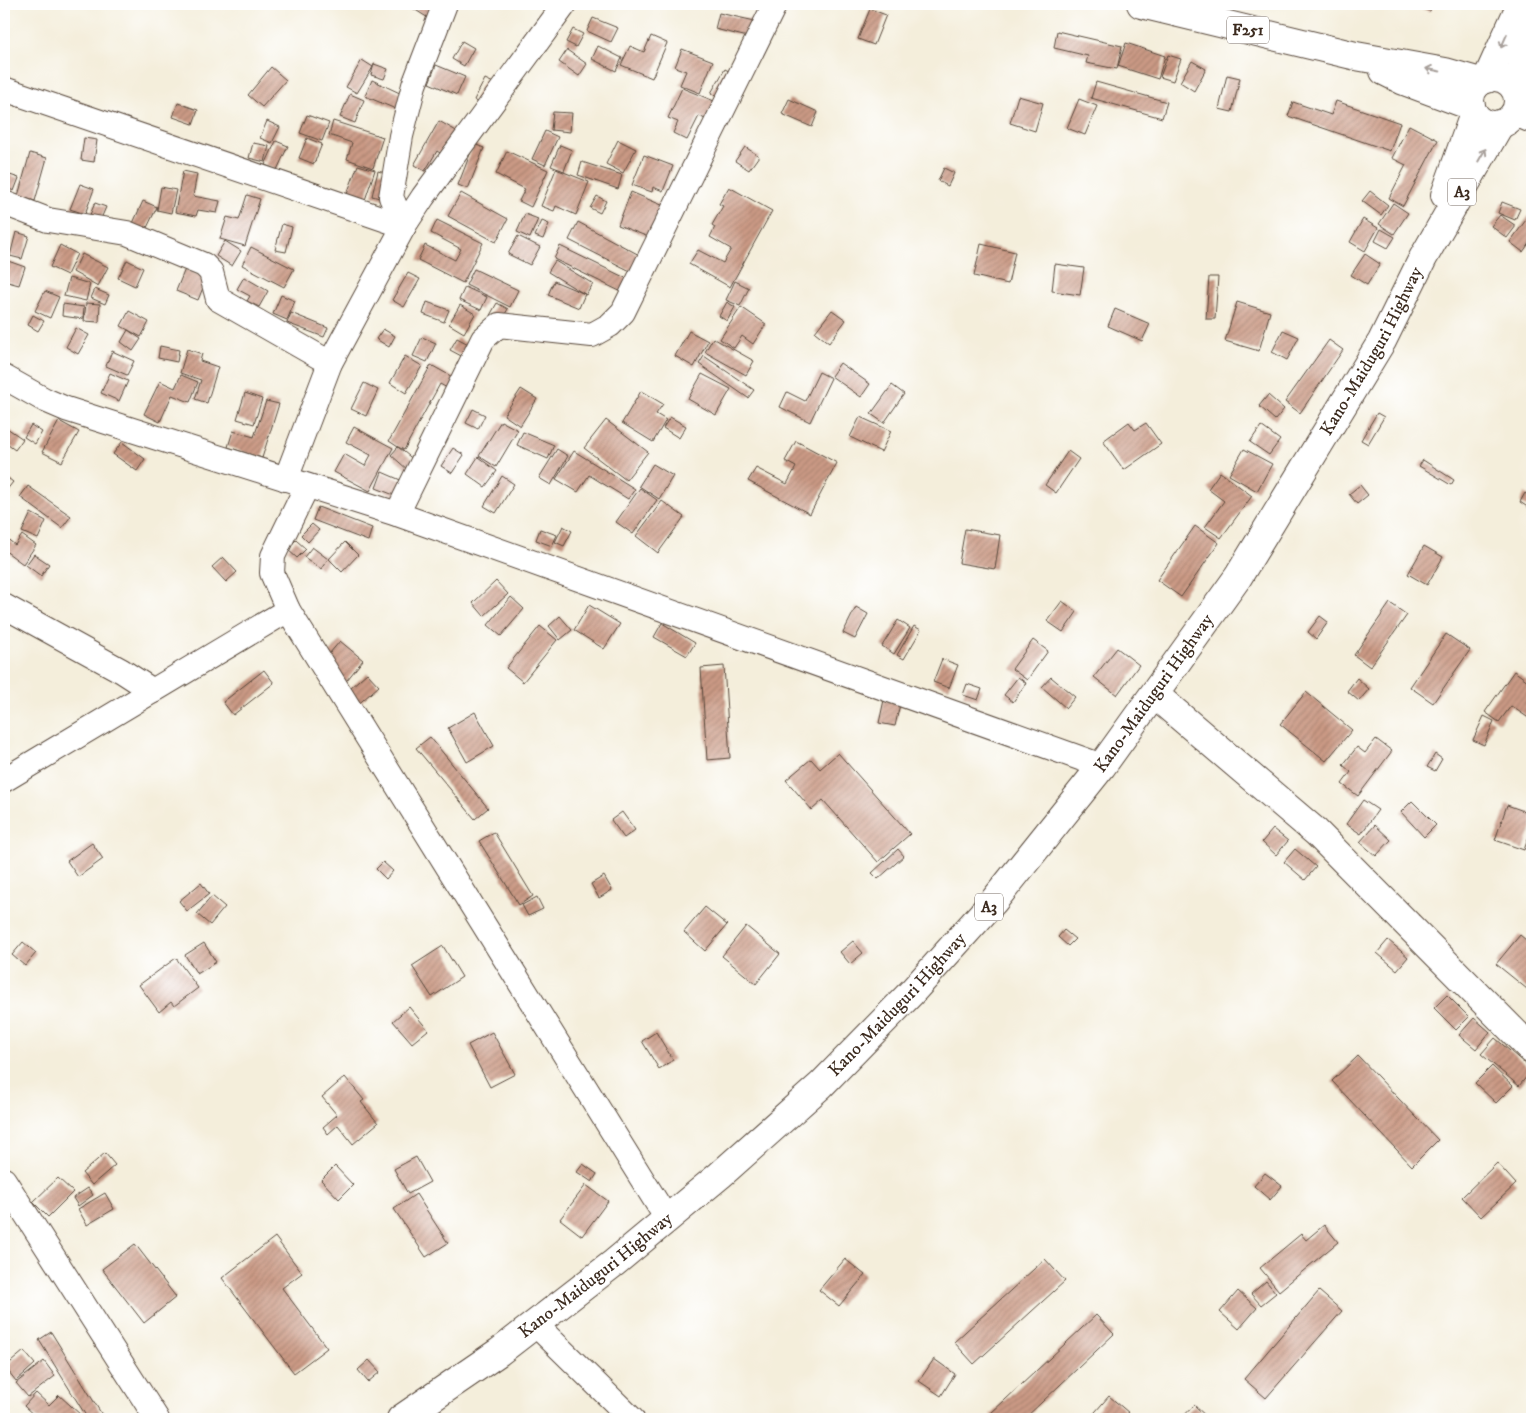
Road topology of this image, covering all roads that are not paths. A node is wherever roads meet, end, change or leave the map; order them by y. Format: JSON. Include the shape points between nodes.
{"nodes":[{"id":1,"x":445,"y":4,"type":"edge"},
{"id":2,"x":565,"y":4,"type":"edge"},
{"id":3,"x":775,"y":4,"type":"edge"},
{"id":4,"x":1141,"y":4,"type":"edge"},
{"id":5,"x":1521,"y":4,"type":"edge"},
{"id":6,"x":1532,"y":31,"type":"edge"},
{"id":7,"x":4,"y":89,"type":"edge"},
{"id":8,"x":1478,"y":95,"type":"junction"},
{"id":9,"x":1516,"y":112,"type":"edge"},
{"id":10,"x":4,"y":203,"type":"edge"},
{"id":11,"x":404,"y":226,"type":"junction"},
{"id":12,"x":1423,"y":258,"type":"junction"},
{"id":13,"x":330,"y":363,"type":"junction"},
{"id":14,"x":4,"y":377,"type":"edge"},
{"id":15,"x":296,"y":482,"type":"junction"},
{"id":16,"x":397,"y":514,"type":"junction"},
{"id":17,"x":4,"y":606,"type":"edge"},
{"id":18,"x":288,"y":610,"type":"junction"},
{"id":19,"x":153,"y":691,"type":"junction"},
{"id":20,"x":1155,"y":695,"type":"junction"},
{"id":21,"x":1102,"y":766,"type":"junction"},
{"id":22,"x":4,"y":780,"type":"edge"},
{"id":23,"x":1532,"y":1050,"type":"edge"},
{"id":24,"x":4,"y":1180,"type":"edge"},
{"id":25,"x":667,"y":1219,"type":"junction"},
{"id":26,"x":535,"y":1324,"type":"junction"},
{"id":27,"x":156,"y":1419,"type":"edge"},
{"id":28,"x":401,"y":1419,"type":"edge"},
{"id":29,"x":632,"y":1419,"type":"edge"}],
"edges":[{"from":1,"to":11,"type":"street","via":[[417,76],[401,136],[392,197]]},
{"from":2,"to":11,"type":"street"},
{"from":3,"to":16,"type":"street","via":[[623,312],[610,325],[592,335],[499,325],[483,339]]},
{"from":4,"to":8,"type":"main road","number":"F251","via":[[1356,56],[1444,72]]},
{"from":5,"to":8,"type":"main road","name":"Kano-Maiduguri Highway","number":"A3","one_way":true},
{"from":6,"to":9,"type":"main road","name":"Kano-Maiduguri Highway","number":"A3"},
{"from":7,"to":11,"type":"street"},
{"from":8,"to":9,"type":"main road","via":[[1487,124]]},
{"from":8,"to":9,"type":"main road","via":[[1503,79]]},
{"from":8,"to":12,"type":"main road","name":"Kano-Maiduguri Highway","number":"A3"},
{"from":12,"to":9,"type":"main road","name":"Kano-Maiduguri Highway","number":"A3","one_way":true},
{"from":10,"to":13,"type":"street","via":[[48,220],[127,233],[204,265],[210,272],[218,299]]},
{"from":11,"to":13,"type":"street"},
{"from":12,"to":20,"type":"main road","name":"Kano-Maiduguri Highway","number":"A3","via":[[1382,341],[1238,577]]},
{"from":13,"to":15,"type":"street"},
{"from":14,"to":15,"type":"street","via":[[66,409]]},
{"from":15,"to":16,"type":"street"},
{"from":15,"to":18,"type":"street","via":[[273,556],[272,572]]},
{"from":16,"to":21,"type":"street"},
{"from":17,"to":19,"type":"street"},
{"from":18,"to":19,"type":"street"},
{"from":18,"to":25,"type":"street"},
{"from":19,"to":22,"type":"street"},
{"from":20,"to":21,"type":"main road","name":"Kano-Maiduguri Highway","number":"A3"},
{"from":20,"to":23,"type":"main road","via":[[1316,832]]},
{"from":21,"to":25,"type":"main road","name":"Kano-Maiduguri Highway","number":"A3","via":[[993,902],[911,993],[821,1085]]},
{"from":24,"to":27,"type":"street"},
{"from":25,"to":26,"type":"main road","name":"Kano-Maiduguri Highway","number":"A3"},
{"from":26,"to":28,"type":"main road","name":"Kano-Maiduguri Highway","number":"A3"},
{"from":26,"to":29,"type":"street"}]}
